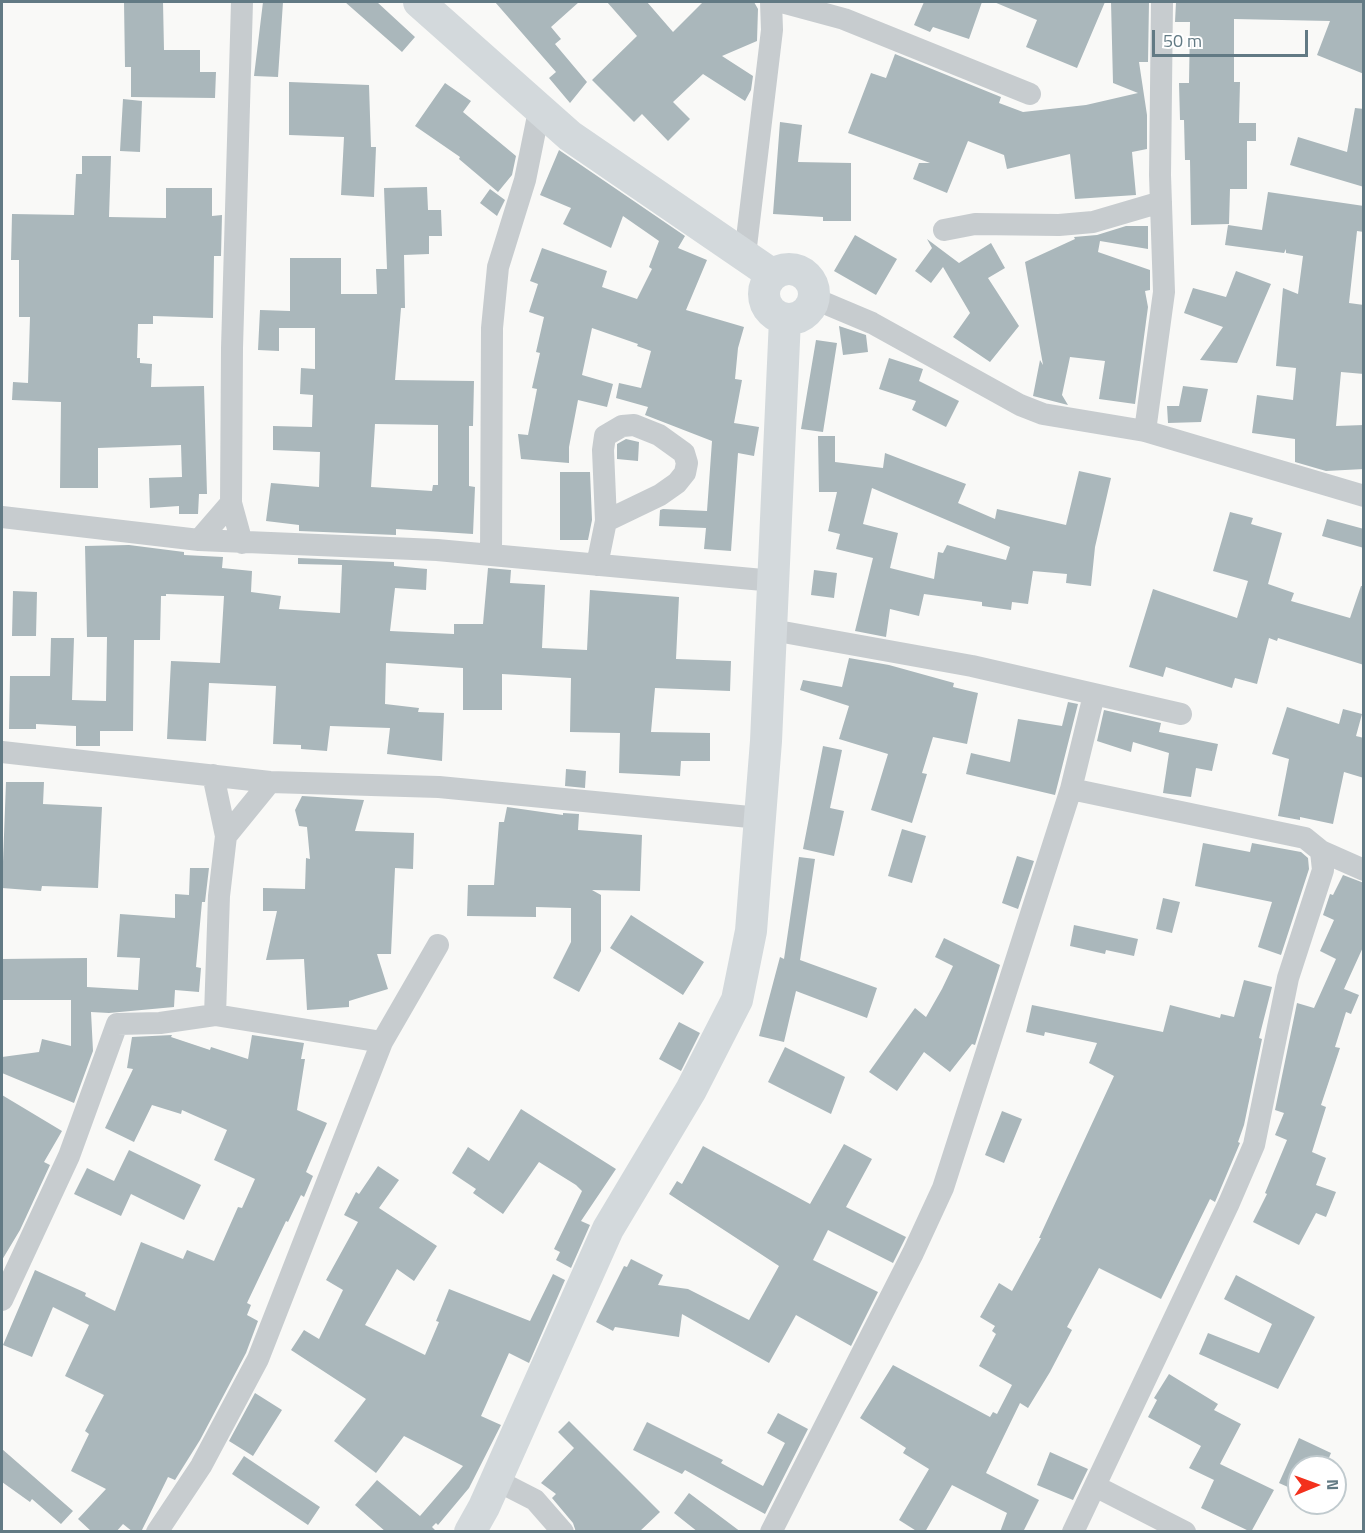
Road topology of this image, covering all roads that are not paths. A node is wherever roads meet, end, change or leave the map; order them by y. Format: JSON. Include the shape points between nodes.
{"nodes":[{"id":1,"x":242,"y":2,"type":"edge"},
{"id":2,"x":419,"y":2,"type":"edge"},
{"id":3,"x":771,"y":2,"type":"edge"},
{"id":4,"x":781,"y":2,"type":"edge"},
{"id":5,"x":1162,"y":2,"type":"edge"},
{"id":6,"x":1030,"y":94,"type":"dead end"},
{"id":7,"x":539,"y":111,"type":"junction"},
{"id":8,"x":1161,"y":202,"type":"junction"},
{"id":9,"x":944,"y":230,"type":"dead end"},
{"id":10,"x":745,"y":255,"type":"junction"},
{"id":11,"x":772,"y":275,"type":"junction"},
{"id":12,"x":814,"y":299,"type":"junction"},
{"id":13,"x":785,"y":319,"type":"junction"},
{"id":14,"x":1145,"y":431,"type":"junction"},
{"id":15,"x":1364,"y":495,"type":"edge"},
{"id":16,"x":231,"y":503,"type":"junction"},
{"id":17,"x":2,"y":517,"type":"edge"},
{"id":18,"x":606,"y":521,"type":"junction"},
{"id":19,"x":200,"y":540,"type":"junction"},
{"id":20,"x":242,"y":543,"type":"junction"},
{"id":21,"x":491,"y":555,"type":"junction"},
{"id":22,"x":597,"y":565,"type":"junction"},
{"id":23,"x":774,"y":581,"type":"junction"},
{"id":24,"x":771,"y":630,"type":"junction"},
{"id":25,"x":1094,"y":695,"type":"junction"},
{"id":26,"x":1181,"y":714,"type":"dead end"},
{"id":27,"x":2,"y":752,"type":"edge"},
{"id":28,"x":213,"y":775,"type":"junction"},
{"id":29,"x":270,"y":782,"type":"junction"},
{"id":30,"x":1071,"y":789,"type":"junction"},
{"id":31,"x":760,"y":818,"type":"junction"},
{"id":32,"x":226,"y":836,"type":"junction"},
{"id":33,"x":1321,"y":851,"type":"junction"},
{"id":34,"x":1364,"y":870,"type":"edge"},
{"id":35,"x":438,"y":945,"type":"dead end"},
{"id":36,"x":215,"y":1015,"type":"junction"},
{"id":37,"x":382,"y":1042,"type":"junction"},
{"id":38,"x":2,"y":1300,"type":"edge"},
{"id":39,"x":496,"y":1480,"type":"junction"},
{"id":40,"x":1095,"y":1486,"type":"junction"},
{"id":41,"x":157,"y":1532,"type":"edge"},
{"id":42,"x":470,"y":1532,"type":"edge"},
{"id":43,"x":563,"y":1532,"type":"edge"},
{"id":44,"x":771,"y":1532,"type":"edge"},
{"id":45,"x":1072,"y":1532,"type":"edge"},
{"id":46,"x":1185,"y":1532,"type":"edge"}],
"edges":[{"from":1,"to":16,"type":"street"},
{"from":2,"to":7,"type":"street"},
{"from":3,"to":10,"type":"street","via":[[772,30]]},
{"from":4,"to":6,"type":"street","via":[[844,19]]},
{"from":5,"to":8,"type":"street"},
{"from":7,"to":10,"type":"street"},
{"from":7,"to":21,"type":"street","via":[[525,180],[498,267],[492,328]]},
{"from":8,"to":9,"type":"street","via":[[1093,222],[975,224]]},
{"from":8,"to":14,"type":"street","via":[[1164,292]]},
{"from":10,"to":11,"type":"street"},
{"from":11,"to":12,"type":"street","via":[[782,269],[802,272],[814,288]]},
{"from":11,"to":13,"type":"street","via":[[764,295],[767,306],[774,315]]},
{"from":12,"to":13,"type":"street","via":[[804,315]]},
{"from":12,"to":14,"type":"street","via":[[872,323],[1042,414]]},
{"from":13,"to":23,"type":"street"},
{"from":14,"to":15,"type":"street"},
{"from":16,"to":19,"type":"street"},
{"from":16,"to":20,"type":"street"},
{"from":17,"to":19,"type":"street"},
{"from":18,"to":18,"type":"street","via":[[605,436],[622,426],[645,429],[673,442],[684,453],[685,473],[660,495]]},
{"from":18,"to":22,"type":"street"},
{"from":19,"to":20,"type":"street"},
{"from":20,"to":21,"type":"street"},
{"from":21,"to":22,"type":"street"},
{"from":22,"to":23,"type":"street"},
{"from":23,"to":24,"type":"street"},
{"from":24,"to":25,"type":"street","via":[[972,666]]},
{"from":24,"to":31,"type":"street"},
{"from":25,"to":26,"type":"street"},
{"from":25,"to":30,"type":"street"},
{"from":27,"to":28,"type":"street"},
{"from":28,"to":29,"type":"street"},
{"from":28,"to":32,"type":"street"},
{"from":29,"to":31,"type":"street","via":[[439,787]]},
{"from":29,"to":32,"type":"street"},
{"from":30,"to":33,"type":"street","via":[[1305,838]]},
{"from":30,"to":44,"type":"street","via":[[943,1188]]},
{"from":31,"to":39,"type":"street","via":[[751,931],[737,1000],[691,1090],[608,1229]]},
{"from":32,"to":36,"type":"street","via":[[219,896]]},
{"from":33,"to":34,"type":"street"},
{"from":33,"to":40,"type":"street","via":[[1323,870],[1288,978],[1254,1145]]},
{"from":35,"to":37,"type":"street"},
{"from":36,"to":37,"type":"street"},
{"from":36,"to":38,"type":"street","via":[[160,1023],[121,1023],[114,1027],[69,1156]]},
{"from":37,"to":41,"type":"street","via":[[258,1359],[201,1466]]},
{"from":39,"to":42,"type":"street"},
{"from":39,"to":43,"type":"street","via":[[535,1500]]},
{"from":40,"to":45,"type":"street"},
{"from":40,"to":46,"type":"street"}]}
